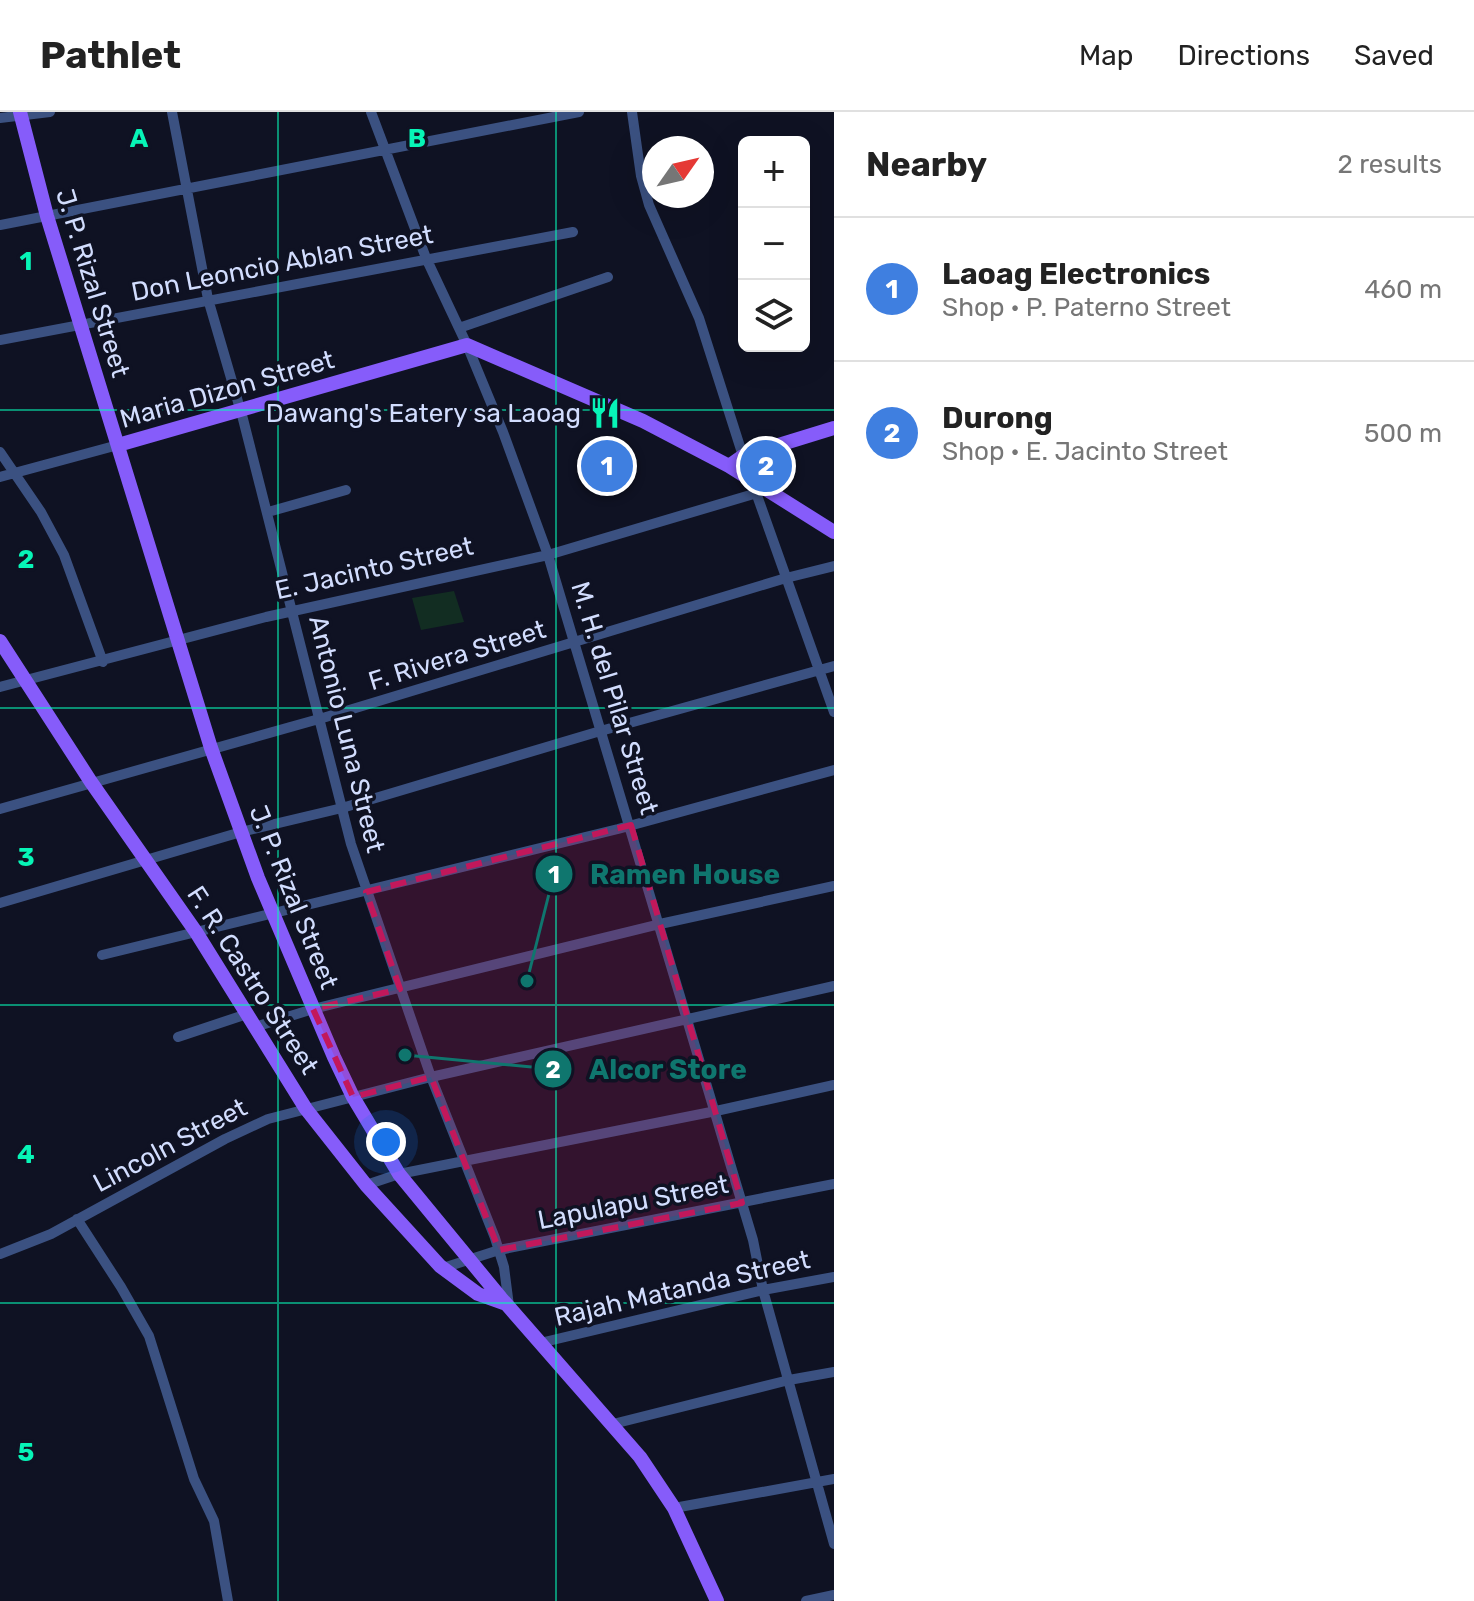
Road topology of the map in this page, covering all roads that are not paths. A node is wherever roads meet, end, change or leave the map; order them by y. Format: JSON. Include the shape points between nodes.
{"nodes":[{"id":1,"x":50,"y":112,"type":"edge"},
{"id":2,"x":172,"y":112,"type":"edge"},
{"id":3,"x":371,"y":112,"type":"edge"},
{"id":4,"x":579,"y":112,"type":"edge"},
{"id":5,"x":632,"y":112,"type":"edge"},
{"id":6,"x":20,"y":114,"type":"edge"},
{"id":7,"x":0,"y":118,"type":"edge"},
{"id":8,"x":384,"y":149,"type":"junction"},
{"id":9,"x":185,"y":191,"type":"junction"},
{"id":10,"x":47,"y":216,"type":"junction"},
{"id":11,"x":0,"y":225,"type":"edge"},
{"id":12,"x":573,"y":232,"type":"dead end"},
{"id":13,"x":426,"y":258,"type":"junction"},
{"id":14,"x":608,"y":277,"type":"dead end"},
{"id":15,"x":208,"y":299,"type":"junction"},
{"id":16,"x":79,"y":324,"type":"junction"},
{"id":17,"x":459,"y":328,"type":"junction"},
{"id":18,"x":0,"y":340,"type":"edge"},
{"id":19,"x":467,"y":345,"type":"junction"},
{"id":20,"x":241,"y":409,"type":"junction"},
{"id":21,"x":834,"y":428,"type":"edge"},
{"id":22,"x":118,"y":445,"type":"junction"},
{"id":23,"x":0,"y":452,"type":"edge"},
{"id":24,"x":743,"y":456,"type":"junction"},
{"id":25,"x":729,"y":466,"type":"junction"},
{"id":26,"x":13,"y":474,"type":"junction"},
{"id":27,"x":0,"y":477,"type":"edge"},
{"id":28,"x":755,"y":488,"type":"junction"},
{"id":29,"x":346,"y":490,"type":"dead end"},
{"id":30,"x":268,"y":512,"type":"junction"},
{"id":31,"x":834,"y":532,"type":"edge"},
{"id":32,"x":548,"y":555,"type":"junction"},
{"id":33,"x":834,"y":566,"type":"edge"},
{"id":34,"x":786,"y":578,"type":"junction"},
{"id":35,"x":293,"y":612,"type":"junction"},
{"id":36,"x":0,"y":641,"type":"edge"},
{"id":37,"x":178,"y":642,"type":"junction"},
{"id":38,"x":574,"y":643,"type":"junction"},
{"id":39,"x":103,"y":662,"type":"junction"},
{"id":40,"x":834,"y":666,"type":"edge"},
{"id":41,"x":820,"y":670,"type":"junction"},
{"id":42,"x":24,"y":680,"type":"junction"},
{"id":43,"x":0,"y":687,"type":"edge"},
{"id":44,"x":834,"y":712,"type":"edge"},
{"id":45,"x":319,"y":719,"type":"junction"},
{"id":46,"x":602,"y":731,"type":"junction"},
{"id":47,"x":211,"y":748,"type":"junction"},
{"id":48,"x":834,"y":770,"type":"edge"},
{"id":49,"x":91,"y":782,"type":"junction"},
{"id":50,"x":342,"y":808,"type":"junction"},
{"id":51,"x":0,"y":809,"type":"edge"},
{"id":52,"x":631,"y":825,"type":"junction"},
{"id":53,"x":241,"y":832,"type":"junction"},
{"id":54,"x":146,"y":861,"type":"junction"},
{"id":55,"x":834,"y":886,"type":"edge"},
{"id":56,"x":366,"y":892,"type":"junction"},
{"id":57,"x":0,"y":903,"type":"edge"},
{"id":58,"x":273,"y":914,"type":"junction"},
{"id":59,"x":660,"y":924,"type":"junction"},
{"id":60,"x":196,"y":932,"type":"junction"},
{"id":61,"x":102,"y":955,"type":"dead end"},
{"id":62,"x":834,"y":986,"type":"edge"},
{"id":63,"x":400,"y":989,"type":"junction"},
{"id":64,"x":313,"y":1009,"type":"junction"},
{"id":65,"x":251,"y":1020,"type":"junction"},
{"id":66,"x":688,"y":1020,"type":"junction"},
{"id":67,"x":178,"y":1037,"type":"dead end"},
{"id":68,"x":431,"y":1077,"type":"junction"},
{"id":69,"x":834,"y":1085,"type":"edge"},
{"id":70,"x":353,"y":1097,"type":"junction"},
{"id":71,"x":306,"y":1109,"type":"junction"},
{"id":72,"x":716,"y":1111,"type":"junction"},
{"id":73,"x":464,"y":1161,"type":"junction"},
{"id":74,"x":399,"y":1174,"type":"junction"},
{"id":75,"x":834,"y":1184,"type":"edge"},
{"id":76,"x":366,"y":1185,"type":"junction"},
{"id":77,"x":742,"y":1203,"type":"junction"},
{"id":78,"x":77,"y":1219,"type":"junction"},
{"id":79,"x":499,"y":1250,"type":"junction"},
{"id":80,"x":0,"y":1254,"type":"edge"},
{"id":81,"x":468,"y":1258,"type":"junction"},
{"id":82,"x":443,"y":1268,"type":"junction"},
{"id":83,"x":834,"y":1277,"type":"edge"},
{"id":84,"x":763,"y":1290,"type":"junction"},
{"id":85,"x":508,"y":1306,"type":"junction"},
{"id":86,"x":540,"y":1343,"type":"junction"},
{"id":87,"x":834,"y":1372,"type":"edge"},
{"id":88,"x":789,"y":1380,"type":"junction"},
{"id":89,"x":613,"y":1424,"type":"junction"},
{"id":90,"x":834,"y":1479,"type":"edge"},
{"id":91,"x":816,"y":1482,"type":"junction"},
{"id":92,"x":674,"y":1508,"type":"junction"},
{"id":93,"x":834,"y":1544,"type":"edge"},
{"id":94,"x":834,"y":1595,"type":"edge"},
{"id":95,"x":228,"y":1601,"type":"edge"},
{"id":96,"x":717,"y":1601,"type":"edge"},
{"id":97,"x":806,"y":1601,"type":"edge"}],
"edges":[{"from":1,"to":6,"type":"street"},
{"from":2,"to":9,"type":"street","name":"Antonio Luna Street"},
{"from":3,"to":8,"type":"street","name":"M. H. del Pilar Street"},
{"from":4,"to":8,"type":"street"},
{"from":5,"to":24,"type":"street","via":[[649,205],[699,318]]},
{"from":6,"to":7,"type":"street"},
{"from":6,"to":10,"type":"main road","name":"J. P. Rizal Street"},
{"from":8,"to":9,"type":"street"},
{"from":8,"to":13,"type":"street","name":"M. H. del Pilar Street"},
{"from":9,"to":10,"type":"street"},
{"from":9,"to":15,"type":"street","name":"Antonio Luna Street"},
{"from":10,"to":11,"type":"street"},
{"from":10,"to":16,"type":"main road","name":"J. P. Rizal Street"},
{"from":12,"to":13,"type":"street","name":"Don Leoncio Ablan Street"},
{"from":13,"to":15,"type":"street","name":"Don Leoncio Ablan Street"},
{"from":13,"to":17,"type":"street","name":"M. H. del Pilar Street"},
{"from":14,"to":17,"type":"street"},
{"from":15,"to":16,"type":"street","name":"Don Leoncio Ablan Street"},
{"from":15,"to":20,"type":"street","name":"Antonio Luna Street"},
{"from":16,"to":18,"type":"street","name":"Don Leoncio Ablan Street"},
{"from":16,"to":22,"type":"main road","name":"J. P. Rizal Street"},
{"from":17,"to":19,"type":"street","name":"M. H. del Pilar Street"},
{"from":19,"to":20,"type":"main road","name":"Maria Dizon Street"},
{"from":19,"to":25,"type":"main road","via":[[617,408]]},
{"from":19,"to":32,"type":"street","name":"M. H. del Pilar Street"},
{"from":20,"to":22,"type":"main road","name":"Maria Dizon Street"},
{"from":20,"to":30,"type":"street","name":"Antonio Luna Street"},
{"from":21,"to":24,"type":"main road"},
{"from":22,"to":26,"type":"street","name":"Maria Dizon Street"},
{"from":22,"to":37,"type":"main road","name":"J. P. Rizal Street"},
{"from":23,"to":26,"type":"street"},
{"from":24,"to":25,"type":"main road"},
{"from":24,"to":28,"type":"street"},
{"from":25,"to":28,"type":"main road"},
{"from":26,"to":27,"type":"street","name":"Maria Dizon Street"},
{"from":26,"to":39,"type":"street","via":[[64,555]]},
{"from":28,"to":31,"type":"main road"},
{"from":28,"to":32,"type":"street","name":"E. Jacinto Street"},
{"from":28,"to":34,"type":"street"},
{"from":29,"to":30,"type":"street"},
{"from":30,"to":35,"type":"street","name":"Antonio Luna Street"},
{"from":32,"to":35,"type":"street","name":"E. Jacinto Street"},
{"from":32,"to":38,"type":"street","name":"M. H. del Pilar Street"},
{"from":33,"to":34,"type":"street","name":"F. Rivera Street"},
{"from":34,"to":38,"type":"street","name":"F. Rivera Street"},
{"from":34,"to":41,"type":"street"},
{"from":35,"to":37,"type":"street","name":"E. Jacinto Street"},
{"from":35,"to":45,"type":"street","name":"Antonio Luna Street"},
{"from":36,"to":42,"type":"main road","name":"F. R. Castro Street"},
{"from":37,"to":39,"type":"street","name":"E. Jacinto Street"},
{"from":37,"to":47,"type":"main road","name":"J. P. Rizal Street"},
{"from":38,"to":45,"type":"street","name":"F. Rivera Street"},
{"from":38,"to":46,"type":"street","name":"M. H. del Pilar Street"},
{"from":39,"to":42,"type":"street","name":"E. Jacinto Street"},
{"from":40,"to":41,"type":"street"},
{"from":41,"to":44,"type":"street"},
{"from":41,"to":46,"type":"street"},
{"from":42,"to":43,"type":"street","name":"E. Jacinto Street"},
{"from":42,"to":49,"type":"main road","name":"F. R. Castro Street"},
{"from":45,"to":47,"type":"street","name":"F. Rivera Street"},
{"from":45,"to":50,"type":"street","name":"Antonio Luna Street"},
{"from":46,"to":50,"type":"street"},
{"from":46,"to":52,"type":"street","name":"M. H. del Pilar Street"},
{"from":47,"to":49,"type":"street","name":"F. Rivera Street"},
{"from":47,"to":53,"type":"main road","name":"J. P. Rizal Street"},
{"from":48,"to":52,"type":"street"},
{"from":49,"to":51,"type":"street","name":"F. Rivera Street"},
{"from":49,"to":54,"type":"main road","name":"F. R. Castro Street"},
{"from":50,"to":53,"type":"street"},
{"from":50,"to":56,"type":"street","name":"Antonio Luna Street"},
{"from":52,"to":56,"type":"street"},
{"from":52,"to":59,"type":"street","name":"M. H. del Pilar Street"},
{"from":53,"to":54,"type":"street"},
{"from":53,"to":58,"type":"main road","name":"J. P. Rizal Street"},
{"from":54,"to":57,"type":"street"},
{"from":54,"to":60,"type":"main road","name":"F. R. Castro Street"},
{"from":55,"to":59,"type":"street"},
{"from":56,"to":58,"type":"street"},
{"from":56,"to":63,"type":"street","name":"Antonio Luna Street"},
{"from":58,"to":60,"type":"street"},
{"from":58,"to":64,"type":"main road","name":"J. P. Rizal Street"},
{"from":59,"to":63,"type":"street"},
{"from":59,"to":66,"type":"street","name":"M. H. del Pilar Street"},
{"from":60,"to":61,"type":"street"},
{"from":60,"to":65,"type":"main road","name":"F. R. Castro Street"},
{"from":62,"to":66,"type":"street","name":"Lincoln Street"},
{"from":63,"to":64,"type":"street"},
{"from":63,"to":68,"type":"street","name":"Antonio Luna Street"},
{"from":64,"to":65,"type":"street"},
{"from":64,"to":70,"type":"main road","name":"J. P. Rizal Street"},
{"from":65,"to":67,"type":"street"},
{"from":65,"to":71,"type":"main road","name":"F. R. Castro Street"},
{"from":66,"to":68,"type":"street","name":"Lincoln Street"},
{"from":66,"to":72,"type":"street","name":"M. H. del Pilar Street"},
{"from":68,"to":70,"type":"street","name":"Lincoln Street"},
{"from":68,"to":73,"type":"street","name":"Antonio Luna Street"},
{"from":69,"to":72,"type":"street"},
{"from":70,"to":71,"type":"street","name":"Lincoln Street"},
{"from":70,"to":74,"type":"main road","name":"J. P. Rizal Street"},
{"from":71,"to":76,"type":"main road","name":"F. R. Castro Street"},
{"from":71,"to":78,"type":"street","name":"Lincoln Street","via":[[256,1123]]},
{"from":72,"to":73,"type":"street"},
{"from":72,"to":77,"type":"street","name":"M. H. del Pilar Street"},
{"from":73,"to":74,"type":"street"},
{"from":73,"to":79,"type":"street","name":"Antonio Luna Street"},
{"from":74,"to":76,"type":"street"},
{"from":74,"to":81,"type":"main road","name":"J. P. Rizal Street"},
{"from":75,"to":77,"type":"street","name":"Lapulapu Street"},
{"from":76,"to":82,"type":"main road","name":"F. R. Castro Street"},
{"from":77,"to":79,"type":"street","name":"Lapulapu Street"},
{"from":77,"to":84,"type":"street","name":"M. H. del Pilar Street"},
{"from":78,"to":80,"type":"street","name":"Lincoln Street"},
{"from":78,"to":95,"type":"street","via":[[149,1336],[186,1457],[214,1521]]},
{"from":79,"to":81,"type":"street","name":"Lapulapu Street"},
{"from":79,"to":85,"type":"street","name":"Antonio Luna Street"},
{"from":81,"to":82,"type":"street","name":"Lapulapu Street"},
{"from":81,"to":85,"type":"main road","name":"J. P. Rizal Street"},
{"from":82,"to":85,"type":"main road","name":"F. R. Castro Street","via":[[478,1294]]},
{"from":83,"to":84,"type":"street","name":"Rajah Matanda Street"},
{"from":84,"to":86,"type":"street","name":"Rajah Matanda Street"},
{"from":84,"to":88,"type":"street","name":"M. H. del Pilar Street"},
{"from":85,"to":86,"type":"main road","name":"J. P. Rizal Street"},
{"from":86,"to":89,"type":"main road","name":"J. P. Rizal Street"},
{"from":87,"to":88,"type":"street"},
{"from":88,"to":89,"type":"street"},
{"from":88,"to":91,"type":"street","name":"M. H. del Pilar Street"},
{"from":89,"to":92,"type":"main road","name":"J. P. Rizal Street"},
{"from":90,"to":91,"type":"street"},
{"from":91,"to":92,"type":"street"},
{"from":91,"to":93,"type":"street","name":"M. H. del Pilar Street"},
{"from":92,"to":96,"type":"main road","name":"J. P. Rizal Street"},
{"from":94,"to":97,"type":"street"}]}
